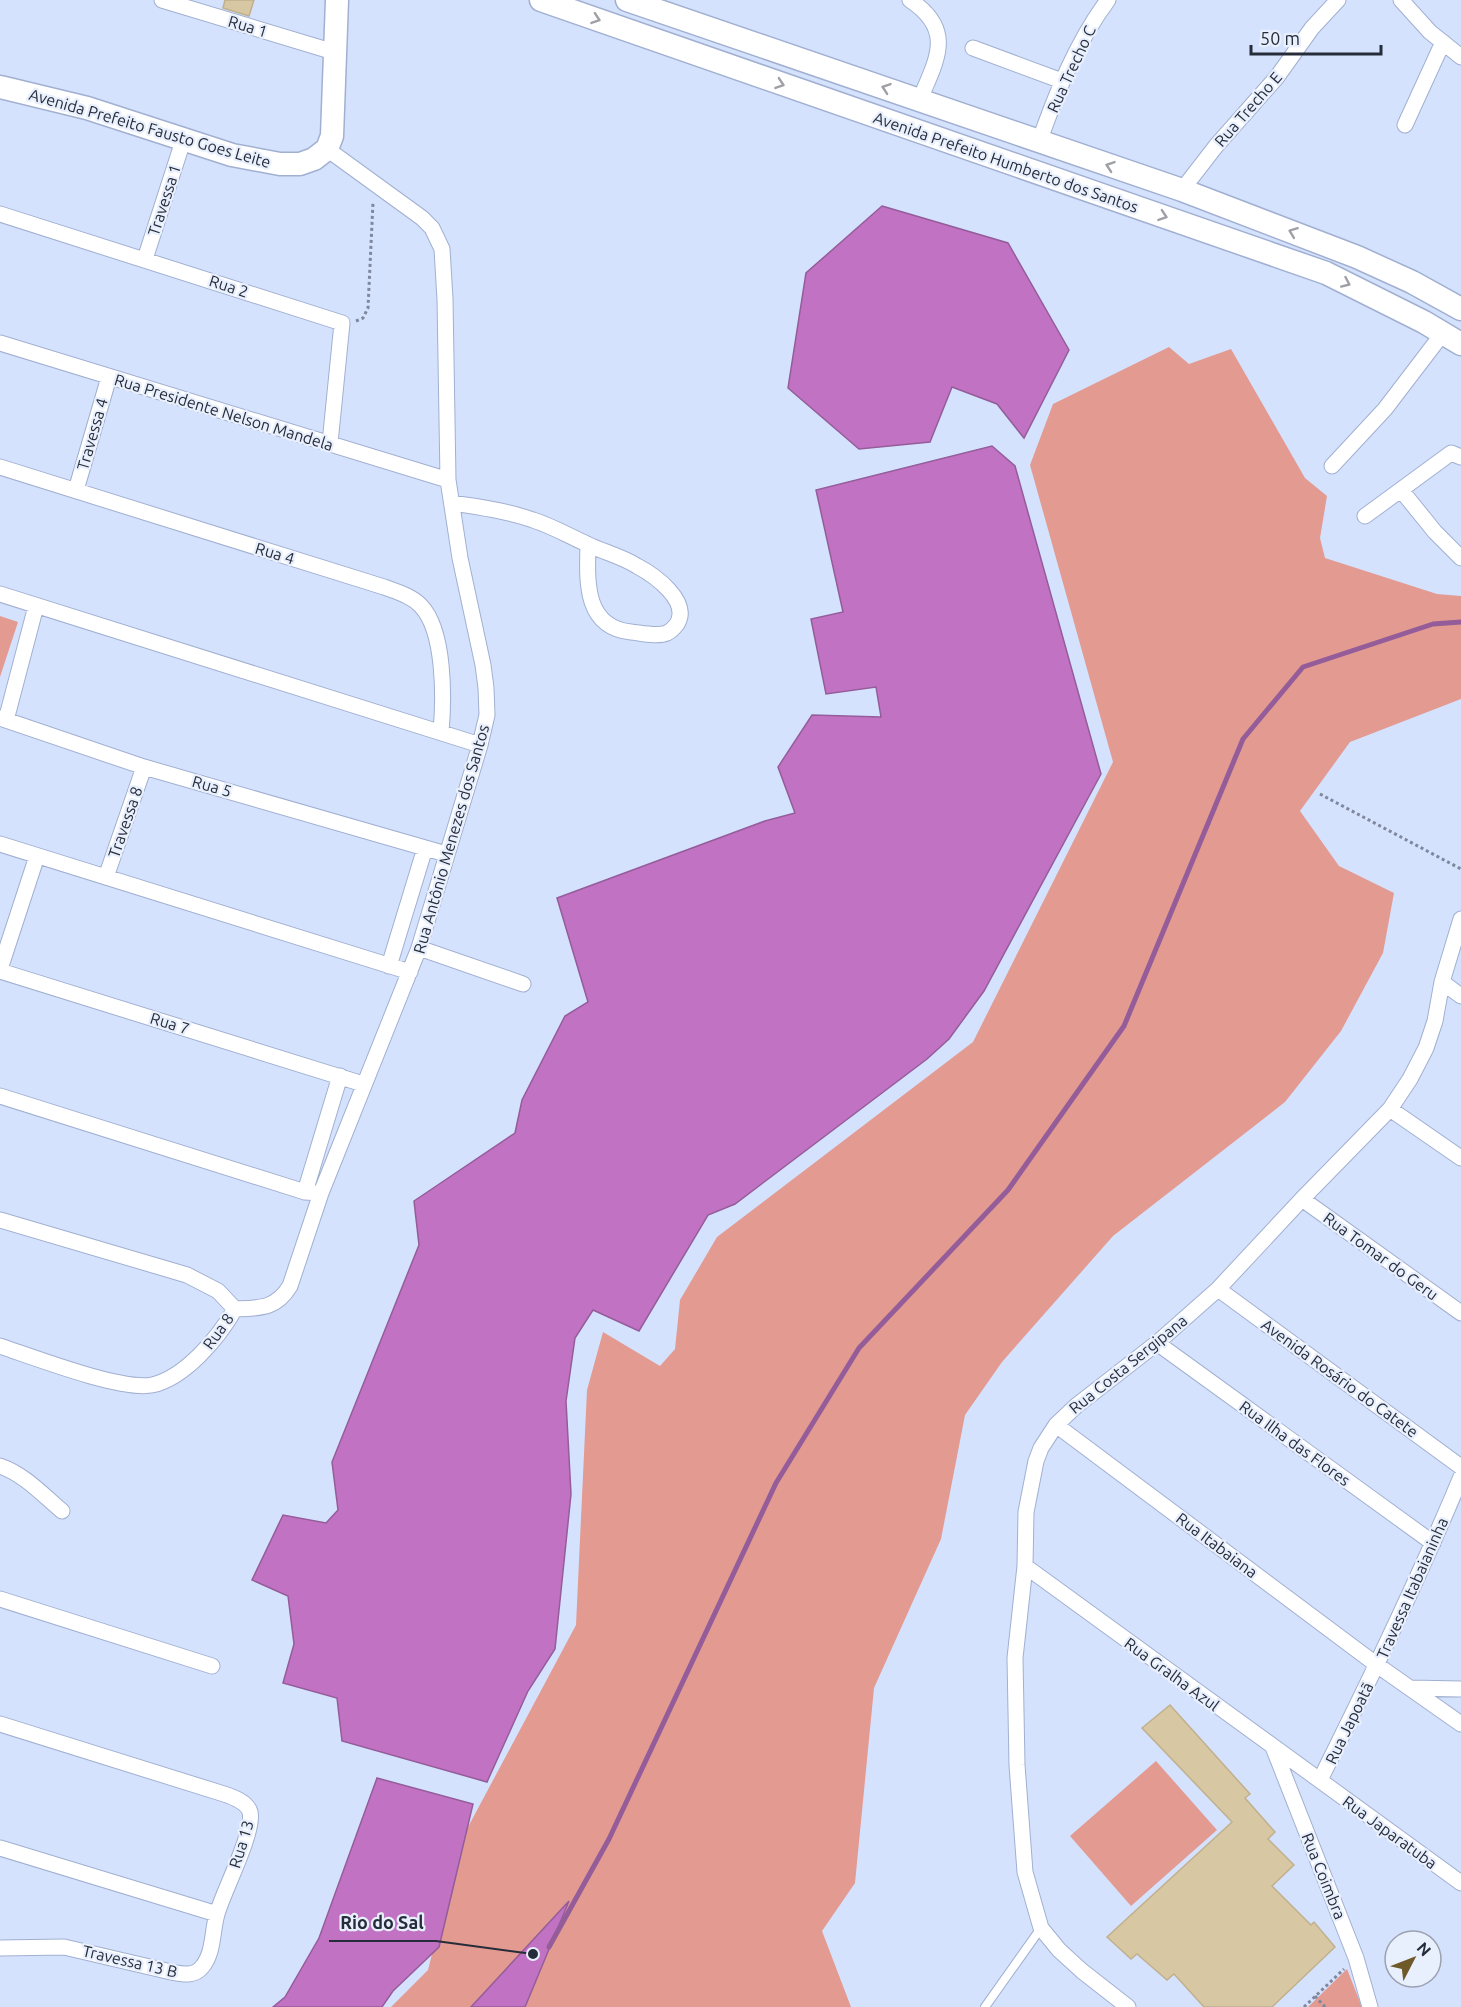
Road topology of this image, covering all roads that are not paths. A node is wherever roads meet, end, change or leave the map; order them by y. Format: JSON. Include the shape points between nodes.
{"nodes":[{"id":1,"x":162,"y":0,"type":"edge"},
{"id":2,"x":337,"y":0,"type":"edge"},
{"id":3,"x":541,"y":0,"type":"edge"},
{"id":4,"x":910,"y":0,"type":"edge"},
{"id":5,"x":1108,"y":0,"type":"edge"},
{"id":6,"x":1338,"y":0,"type":"edge"},
{"id":7,"x":1401,"y":0,"type":"edge"},
{"id":8,"x":636,"y":2,"type":"edge"},
{"id":9,"x":693,"y":22,"type":"junction"},
{"id":10,"x":1443,"y":42,"type":"junction"},
{"id":11,"x":973,"y":48,"type":"dead end"},
{"id":12,"x":685,"y":50,"type":"junction"},
{"id":13,"x":334,"y":52,"type":"junction"},
{"id":14,"x":1461,"y":57,"type":"edge"},
{"id":15,"x":1062,"y":81,"type":"junction"},
{"id":16,"x":0,"y":87,"type":"edge"},
{"id":17,"x":920,"y":99,"type":"junction"},
{"id":18,"x":1405,"y":124,"type":"dead end"},
{"id":19,"x":183,"y":141,"type":"junction"},
{"id":20,"x":1039,"y":142,"type":"junction"},
{"id":21,"x":327,"y":149,"type":"junction"},
{"id":22,"x":1182,"y":190,"type":"junction"},
{"id":23,"x":0,"y":214,"type":"edge"},
{"id":24,"x":145,"y":259,"type":"junction"},
{"id":25,"x":1461,"y":309,"type":"edge"},
{"id":26,"x":1452,"y":339,"type":"edge"},
{"id":27,"x":0,"y":343,"type":"edge"},
{"id":28,"x":109,"y":377,"type":"junction"},
{"id":29,"x":330,"y":443,"type":"junction"},
{"id":30,"x":1461,"y":457,"type":"edge"},
{"id":31,"x":1332,"y":466,"type":"dead end"},
{"id":32,"x":0,"y":467,"type":"edge"},
{"id":33,"x":448,"y":480,"type":"junction"},
{"id":34,"x":76,"y":490,"type":"junction"},
{"id":35,"x":1401,"y":490,"type":"junction"},
{"id":36,"x":452,"y":503,"type":"junction"},
{"id":37,"x":1365,"y":516,"type":"dead end"},
{"id":38,"x":588,"y":545,"type":"junction"},
{"id":39,"x":1461,"y":558,"type":"edge"},
{"id":40,"x":0,"y":594,"type":"edge"},
{"id":41,"x":36,"y":606,"type":"junction"},
{"id":42,"x":3,"y":719,"type":"edge"},
{"id":43,"x":441,"y":732,"type":"junction"},
{"id":44,"x":480,"y":745,"type":"junction"},
{"id":45,"x":144,"y":767,"type":"junction"},
{"id":46,"x":0,"y":844,"type":"edge"},
{"id":47,"x":425,"y":848,"type":"junction"},
{"id":48,"x":447,"y":854,"type":"junction"},
{"id":49,"x":37,"y":856,"type":"junction"},
{"id":50,"x":106,"y":878,"type":"junction"},
{"id":51,"x":1461,"y":919,"type":"edge"},
{"id":52,"x":419,"y":948,"type":"junction"},
{"id":53,"x":389,"y":966,"type":"junction"},
{"id":54,"x":0,"y":970,"type":"edge"},
{"id":55,"x":410,"y":972,"type":"junction"},
{"id":56,"x":1442,"y":982,"type":"junction"},
{"id":57,"x":524,"y":984,"type":"dead end"},
{"id":58,"x":1461,"y":996,"type":"edge"},
{"id":59,"x":340,"y":1076,"type":"junction"},
{"id":60,"x":363,"y":1084,"type":"junction"},
{"id":61,"x":0,"y":1096,"type":"edge"},
{"id":62,"x":1390,"y":1108,"type":"junction"},
{"id":63,"x":1461,"y":1158,"type":"edge"},
{"id":64,"x":313,"y":1192,"type":"junction"},
{"id":65,"x":1302,"y":1199,"type":"junction"},
{"id":66,"x":0,"y":1220,"type":"edge"},
{"id":67,"x":1218,"y":1289,"type":"junction"},
{"id":68,"x":235,"y":1309,"type":"junction"},
{"id":69,"x":1461,"y":1313,"type":"edge"},
{"id":70,"x":1156,"y":1342,"type":"junction"},
{"id":71,"x":0,"y":1346,"type":"edge"},
{"id":72,"x":1056,"y":1425,"type":"junction"},
{"id":73,"x":0,"y":1466,"type":"edge"},
{"id":74,"x":1461,"y":1467,"type":"edge"},
{"id":75,"x":1461,"y":1477,"type":"edge"},
{"id":76,"x":62,"y":1512,"type":"dead end"},
{"id":77,"x":1433,"y":1543,"type":"junction"},
{"id":78,"x":1025,"y":1566,"type":"junction"},
{"id":79,"x":0,"y":1599,"type":"edge"},
{"id":80,"x":1377,"y":1665,"type":"junction"},
{"id":81,"x":212,"y":1666,"type":"dead end"},
{"id":82,"x":1410,"y":1688,"type":"junction"},
{"id":83,"x":1461,"y":1689,"type":"edge"},
{"id":84,"x":0,"y":1724,"type":"edge"},
{"id":85,"x":1461,"y":1724,"type":"edge"},
{"id":86,"x":1273,"y":1747,"type":"junction"},
{"id":87,"x":1320,"y":1780,"type":"junction"},
{"id":88,"x":0,"y":1848,"type":"edge"},
{"id":89,"x":1461,"y":1883,"type":"edge"},
{"id":90,"x":217,"y":1914,"type":"junction"},
{"id":91,"x":1041,"y":1928,"type":"junction"},
{"id":92,"x":0,"y":1948,"type":"edge"},
{"id":93,"x":985,"y":2007,"type":"edge"},
{"id":94,"x":1128,"y":2007,"type":"edge"},
{"id":95,"x":1370,"y":2007,"type":"edge"}],
"edges":[{"from":1,"to":13,"type":"street","name":"Rua 1"},
{"from":2,"to":13,"type":"street"},
{"from":3,"to":12,"type":"street","name":"Avenida Prefeito Humberto dos Santos","one_way":true},
{"from":4,"to":17,"type":"street","via":[[928,15],[939,36],[935,63]]},
{"from":5,"to":15,"type":"street","name":"Rua Trecho C"},
{"from":6,"to":22,"type":"street","name":"Rua Trecho E"},
{"from":7,"to":10,"type":"street"},
{"from":8,"to":9,"type":"street","name":"Avenida Prefeito Humberto dos Santos"},
{"from":9,"to":12,"type":"street"},
{"from":17,"to":9,"type":"street","name":"Avenida Prefeito Humberto dos Santos","one_way":true},
{"from":10,"to":14,"type":"street"},
{"from":10,"to":18,"type":"street"},
{"from":11,"to":15,"type":"street"},
{"from":12,"to":26,"type":"street","name":"Avenida Prefeito Humberto dos Santos","one_way":true,"via":[[1326,273]]},
{"from":13,"to":21,"type":"street","via":[[332,136]]},
{"from":15,"to":20,"type":"street","name":"Rua Trecho C"},
{"from":16,"to":19,"type":"street","name":"Avenida Prefeito Fausto Goes Leite","via":[[87,108]]},
{"from":17,"to":20,"type":"street","name":"Avenida Prefeito Humberto dos Santos"},
{"from":19,"to":21,"type":"street","name":"Avenida Prefeito Fausto Goes Leite","via":[[280,164],[306,162]]},
{"from":19,"to":24,"type":"street","name":"Travessa 1"},
{"from":22,"to":20,"type":"street","name":"Avenida Prefeito Humberto dos Santos","one_way":true},
{"from":21,"to":33,"type":"street","name":"Rua Antônio Menezes dos Santos","via":[[422,218],[442,249]]},
{"from":25,"to":22,"type":"street","name":"Avenida Prefeito Humberto dos Santos","one_way":true,"via":[[1357,256]]},
{"from":23,"to":24,"type":"street","name":"Rua 2"},
{"from":24,"to":29,"type":"street","name":"Rua 2","via":[[342,323]]},
{"from":26,"to":31,"type":"street"},
{"from":27,"to":28,"type":"street","name":"Rua Presidente Nelson Mandela"},
{"from":28,"to":29,"type":"street","name":"Rua Presidente Nelson Mandela"},
{"from":28,"to":34,"type":"street","name":"Travessa 4"},
{"from":29,"to":33,"type":"street","name":"Rua Presidente Nelson Mandela"},
{"from":30,"to":35,"type":"street","via":[[1451,453]]},
{"from":32,"to":34,"type":"street","name":"Rua 4"},
{"from":33,"to":36,"type":"street","name":"Rua Antônio Menezes dos Santos"},
{"from":34,"to":43,"type":"street","name":"Rua 4","via":[[384,587],[416,601],[429,615],[435,632],[444,697]]},
{"from":35,"to":37,"type":"street"},
{"from":35,"to":39,"type":"street"},
{"from":36,"to":38,"type":"street","via":[[533,520]]},
{"from":36,"to":44,"type":"street","name":"Rua Antônio Menezes dos Santos","via":[[486,688],[487,715]]},
{"from":38,"to":38,"type":"street","via":[[637,565],[665,586],[680,612],[674,628],[663,634],[626,632],[601,618],[588,591]]},
{"from":40,"to":41,"type":"street"},
{"from":41,"to":42,"type":"street"},
{"from":41,"to":43,"type":"street"},
{"from":42,"to":45,"type":"street","name":"Rua 5"},
{"from":43,"to":44,"type":"street"},
{"from":44,"to":48,"type":"street","name":"Rua Antônio Menezes dos Santos"},
{"from":45,"to":47,"type":"street","name":"Rua 5"},
{"from":45,"to":50,"type":"street","name":"Travessa 8"},
{"from":46,"to":49,"type":"street"},
{"from":47,"to":48,"type":"street","name":"Rua 5"},
{"from":47,"to":53,"type":"street"},
{"from":48,"to":52,"type":"street","name":"Rua Antônio Menezes dos Santos"},
{"from":49,"to":50,"type":"street"},
{"from":49,"to":54,"type":"street"},
{"from":50,"to":53,"type":"street"},
{"from":51,"to":56,"type":"street","name":"Rua Costa Sergipana"},
{"from":52,"to":55,"type":"street","name":"Rua Antônio Menezes dos Santos"},
{"from":52,"to":57,"type":"street"},
{"from":53,"to":55,"type":"street"},
{"from":54,"to":59,"type":"street","name":"Rua 7"},
{"from":55,"to":60,"type":"street","name":"Rua Antônio Menezes dos Santos"},
{"from":56,"to":58,"type":"street"},
{"from":56,"to":62,"type":"street","name":"Rua Costa Sergipana","via":[[1426,1048]]},
{"from":59,"to":60,"type":"street","name":"Rua 7"},
{"from":59,"to":64,"type":"street"},
{"from":60,"to":64,"type":"street","name":"Rua Antônio Menezes dos Santos"},
{"from":61,"to":64,"type":"street"},
{"from":62,"to":63,"type":"street"},
{"from":62,"to":65,"type":"street","name":"Rua Costa Sergipana"},
{"from":64,"to":68,"type":"street","name":"Rua Antônio Menezes dos Santos","via":[[286,1293],[270,1305]]},
{"from":65,"to":67,"type":"street","name":"Rua Costa Sergipana"},
{"from":65,"to":69,"type":"street","name":"Rua Tomar do Geru"},
{"from":66,"to":68,"type":"street","name":"Rua 8","via":[[187,1275],[218,1291]]},
{"from":67,"to":70,"type":"street","name":"Rua Costa Sergipana"},
{"from":67,"to":74,"type":"street","name":"Avenida Rosário do Catete"},
{"from":68,"to":71,"type":"street","name":"Rua 8","via":[[204,1352],[166,1380],[151,1385],[107,1380]]},
{"from":70,"to":72,"type":"street","name":"Rua Costa Sergipana"},
{"from":70,"to":77,"type":"street","name":"Rua Ilha das Flores"},
{"from":72,"to":78,"type":"street","name":"Rua Costa Sergipana","via":[[1041,1448],[1030,1481]]},
{"from":72,"to":80,"type":"street","name":"Rua Itabaiana"},
{"from":73,"to":76,"type":"street","via":[[16,1473]]},
{"from":75,"to":77,"type":"street","name":"Travessa Itabaianinha"},
{"from":77,"to":80,"type":"street","name":"Travessa Itabaianinha"},
{"from":78,"to":86,"type":"street","name":"Rua Gralha Azul"},
{"from":78,"to":91,"type":"street","name":"Rua Costa Sergipana","via":[[1016,1658],[1017,1765],[1025,1872]]},
{"from":79,"to":81,"type":"street"},
{"from":80,"to":82,"type":"street","name":"Rua Itabaiana"},
{"from":80,"to":87,"type":"street","name":"Rua Japoatã"},
{"from":82,"to":83,"type":"street"},
{"from":82,"to":85,"type":"street","name":"Rua Itabaiana"},
{"from":84,"to":90,"type":"street","name":"Rua 13","via":[[243,1802],[250,1811],[248,1829]]},
{"from":86,"to":87,"type":"street","name":"Rua Gralha Azul"},
{"from":86,"to":95,"type":"street","name":"Rua Coimbra","via":[[1356,1958]]},
{"from":87,"to":89,"type":"street","name":"Rua Japaratuba"},
{"from":88,"to":90,"type":"street"},
{"from":90,"to":92,"type":"street","name":"Travessa 13 B","via":[[206,1960],[194,1973],[156,1969],[64,1947]]},
{"from":91,"to":93,"type":"lane"},
{"from":91,"to":94,"type":"street","via":[[1082,1971]]}]}
